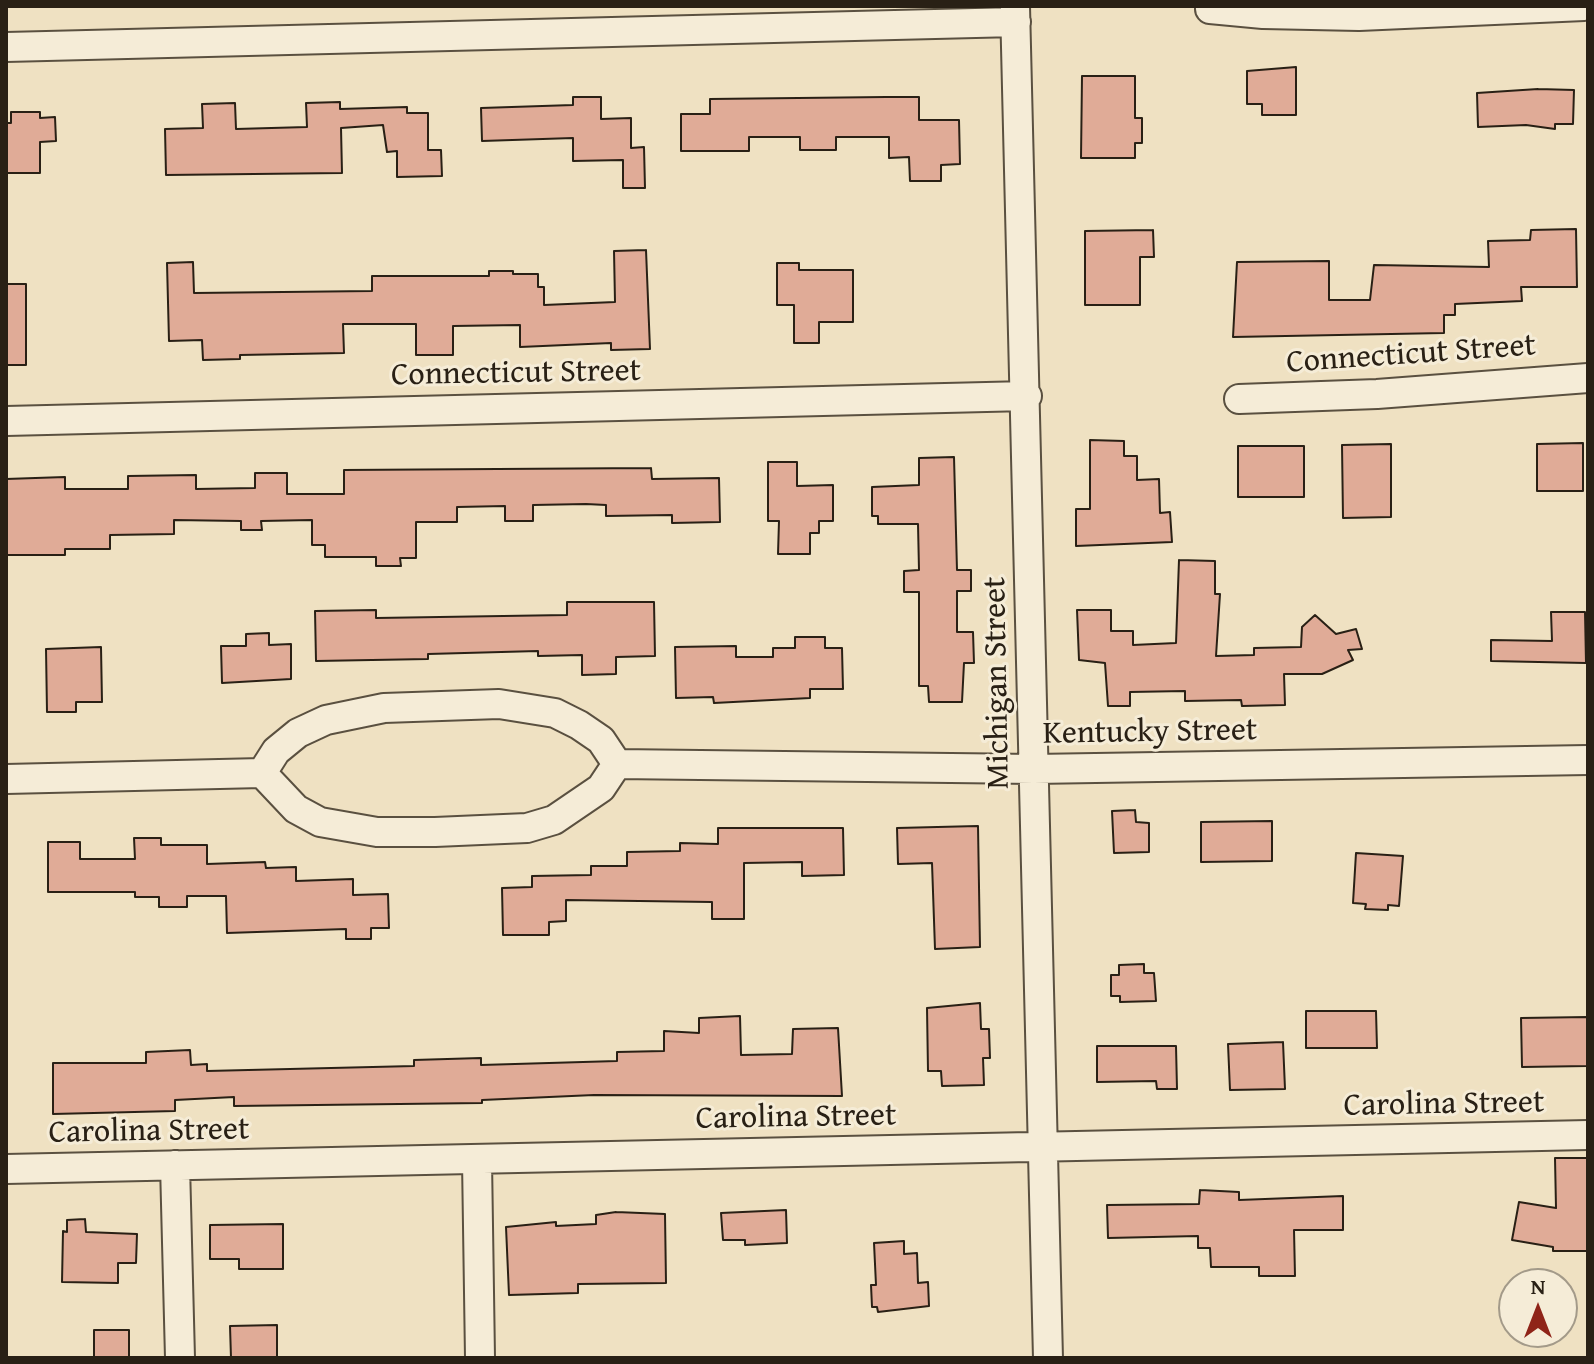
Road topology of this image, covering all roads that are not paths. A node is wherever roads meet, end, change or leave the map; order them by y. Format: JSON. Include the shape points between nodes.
{"nodes":[{"id":1,"x":1584,"y":6,"type":"edge"},
{"id":2,"x":1210,"y":9,"type":"dead end"},
{"id":3,"x":1015,"y":14,"type":"edge"},
{"id":4,"x":6,"y":47,"type":"edge"},
{"id":5,"x":1588,"y":378,"type":"edge"},
{"id":6,"x":1027,"y":396,"type":"junction"},
{"id":7,"x":1239,"y":399,"type":"dead end"},
{"id":8,"x":6,"y":421,"type":"edge"},
{"id":9,"x":1588,"y":760,"type":"edge"},
{"id":10,"x":617,"y":764,"type":"junction"},
{"id":11,"x":1034,"y":769,"type":"junction"},
{"id":12,"x":262,"y":773,"type":"junction"},
{"id":13,"x":6,"y":779,"type":"edge"},
{"id":14,"x":1588,"y":1135,"type":"edge"},
{"id":15,"x":1043,"y":1149,"type":"junction"},
{"id":16,"x":477,"y":1160,"type":"junction"},
{"id":17,"x":175,"y":1165,"type":"junction"},
{"id":18,"x":6,"y":1169,"type":"edge"},
{"id":19,"x":180,"y":1358,"type":"edge"},
{"id":20,"x":480,"y":1358,"type":"edge"},
{"id":21,"x":1048,"y":1358,"type":"edge"}],
"edges":[{"from":1,"to":2,"type":"street","via":[[1359,16]]},
{"from":3,"to":4,"type":"street"},
{"from":3,"to":6,"type":"street","name":"Michigan Street"},
{"from":5,"to":7,"type":"street","name":"Connecticut Street"},
{"from":6,"to":8,"type":"street","name":"Connecticut Street"},
{"from":6,"to":11,"type":"street","name":"Michigan Street"},
{"from":9,"to":11,"type":"street","name":"Kentucky Street"},
{"from":10,"to":11,"type":"street","name":"Kentucky Street"},
{"from":10,"to":12,"type":"street","via":[[601,788],[554,820],[527,828],[435,832],[377,832],[320,822],[296,809]]},
{"from":10,"to":12,"type":"street","via":[[601,740],[579,725],[555,713],[499,704],[384,708],[326,720],[276,751]]},
{"from":11,"to":15,"type":"street","name":"Michigan Street"},
{"from":12,"to":13,"type":"street"},
{"from":14,"to":15,"type":"street","name":"Carolina Street"},
{"from":15,"to":16,"type":"street","name":"Carolina Street"},
{"from":15,"to":21,"type":"street","name":"Michigan Street"},
{"from":16,"to":17,"type":"street","name":"Carolina Street"},
{"from":16,"to":20,"type":"street"},
{"from":17,"to":18,"type":"street","name":"Carolina Street"},
{"from":17,"to":19,"type":"street"}]}
